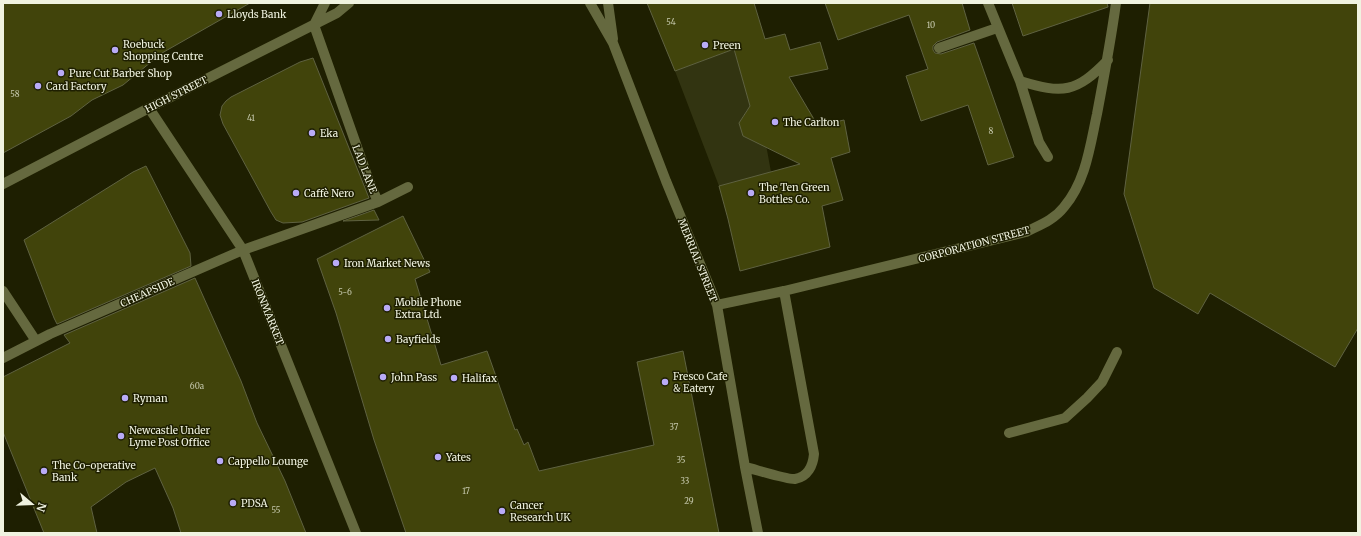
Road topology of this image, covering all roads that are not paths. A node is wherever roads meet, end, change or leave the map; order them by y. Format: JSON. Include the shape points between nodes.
{"nodes":[{"id":1,"x":324,"y":3,"type":"edge"},
{"id":2,"x":349,"y":3,"type":"edge"},
{"id":3,"x":590,"y":3,"type":"edge"},
{"id":4,"x":608,"y":3,"type":"edge"},
{"id":5,"x":988,"y":3,"type":"edge"},
{"id":6,"x":1116,"y":3,"type":"edge"},
{"id":7,"x":314,"y":25,"type":"junction"},
{"id":8,"x":997,"y":28,"type":"junction"},
{"id":9,"x":613,"y":43,"type":"junction"},
{"id":10,"x":939,"y":48,"type":"dead end"},
{"id":11,"x":1108,"y":60,"type":"junction"},
{"id":12,"x":1020,"y":81,"type":"junction"},
{"id":13,"x":149,"y":108,"type":"junction"},
{"id":14,"x":1048,"y":157,"type":"dead end"},
{"id":15,"x":3,"y":184,"type":"edge"},
{"id":16,"x":408,"y":187,"type":"dead end"},
{"id":17,"x":378,"y":202,"type":"junction"},
{"id":18,"x":243,"y":250,"type":"junction"},
{"id":19,"x":3,"y":291,"type":"edge"},
{"id":20,"x":784,"y":291,"type":"junction"},
{"id":21,"x":717,"y":306,"type":"junction"},
{"id":22,"x":36,"y":341,"type":"junction"},
{"id":23,"x":1117,"y":352,"type":"dead end"},
{"id":24,"x":3,"y":358,"type":"edge"},
{"id":25,"x":1009,"y":433,"type":"dead end"},
{"id":26,"x":745,"y":467,"type":"junction"},
{"id":27,"x":356,"y":533,"type":"edge"},
{"id":28,"x":758,"y":533,"type":"edge"}],
"edges":[{"from":1,"to":7,"type":"street"},
{"from":2,"to":7,"type":"street","name":"HIGH STREET","via":[[338,13]]},
{"from":3,"to":9,"type":"street","name":"MERRIAL STREET"},
{"from":4,"to":9,"type":"street","name":"MERRIAL STREET"},
{"from":5,"to":8,"type":"street"},
{"from":6,"to":11,"type":"street","name":"CORPORATION STREET"},
{"from":7,"to":13,"type":"street","name":"HIGH STREET"},
{"from":7,"to":17,"type":"street","name":"LAD LANE"},
{"from":8,"to":10,"type":"street"},
{"from":8,"to":12,"type":"street"},
{"from":9,"to":21,"type":"street","name":"MERRIAL STREET"},
{"from":11,"to":12,"type":"street","via":[[1092,76],[1070,88],[1056,89]]},
{"from":11,"to":20,"type":"street","name":"CORPORATION STREET","via":[[1084,172],[1073,196],[1050,221],[1026,232]]},
{"from":12,"to":14,"type":"street","via":[[1039,142]]},
{"from":13,"to":15,"type":"street","name":"HIGH STREET"},
{"from":13,"to":18,"type":"street","name":"IRONMARKET"},
{"from":16,"to":17,"type":"street"},
{"from":17,"to":18,"type":"street","name":"LAD LANE"},
{"from":18,"to":22,"type":"street","name":"CHEAPSIDE"},
{"from":18,"to":27,"type":"street","name":"IRONMARKET"},
{"from":19,"to":22,"type":"street"},
{"from":20,"to":21,"type":"street","name":"CORPORATION STREET"},
{"from":20,"to":26,"type":"street","via":[[814,454],[813,465],[805,475],[794,480]]},
{"from":21,"to":26,"type":"street","name":"MERRIAL STREET"},
{"from":22,"to":24,"type":"street"},
{"from":23,"to":25,"type":"street","via":[[1102,382],[1065,418]]},
{"from":26,"to":28,"type":"street","name":"MERRIAL STREET"}]}
